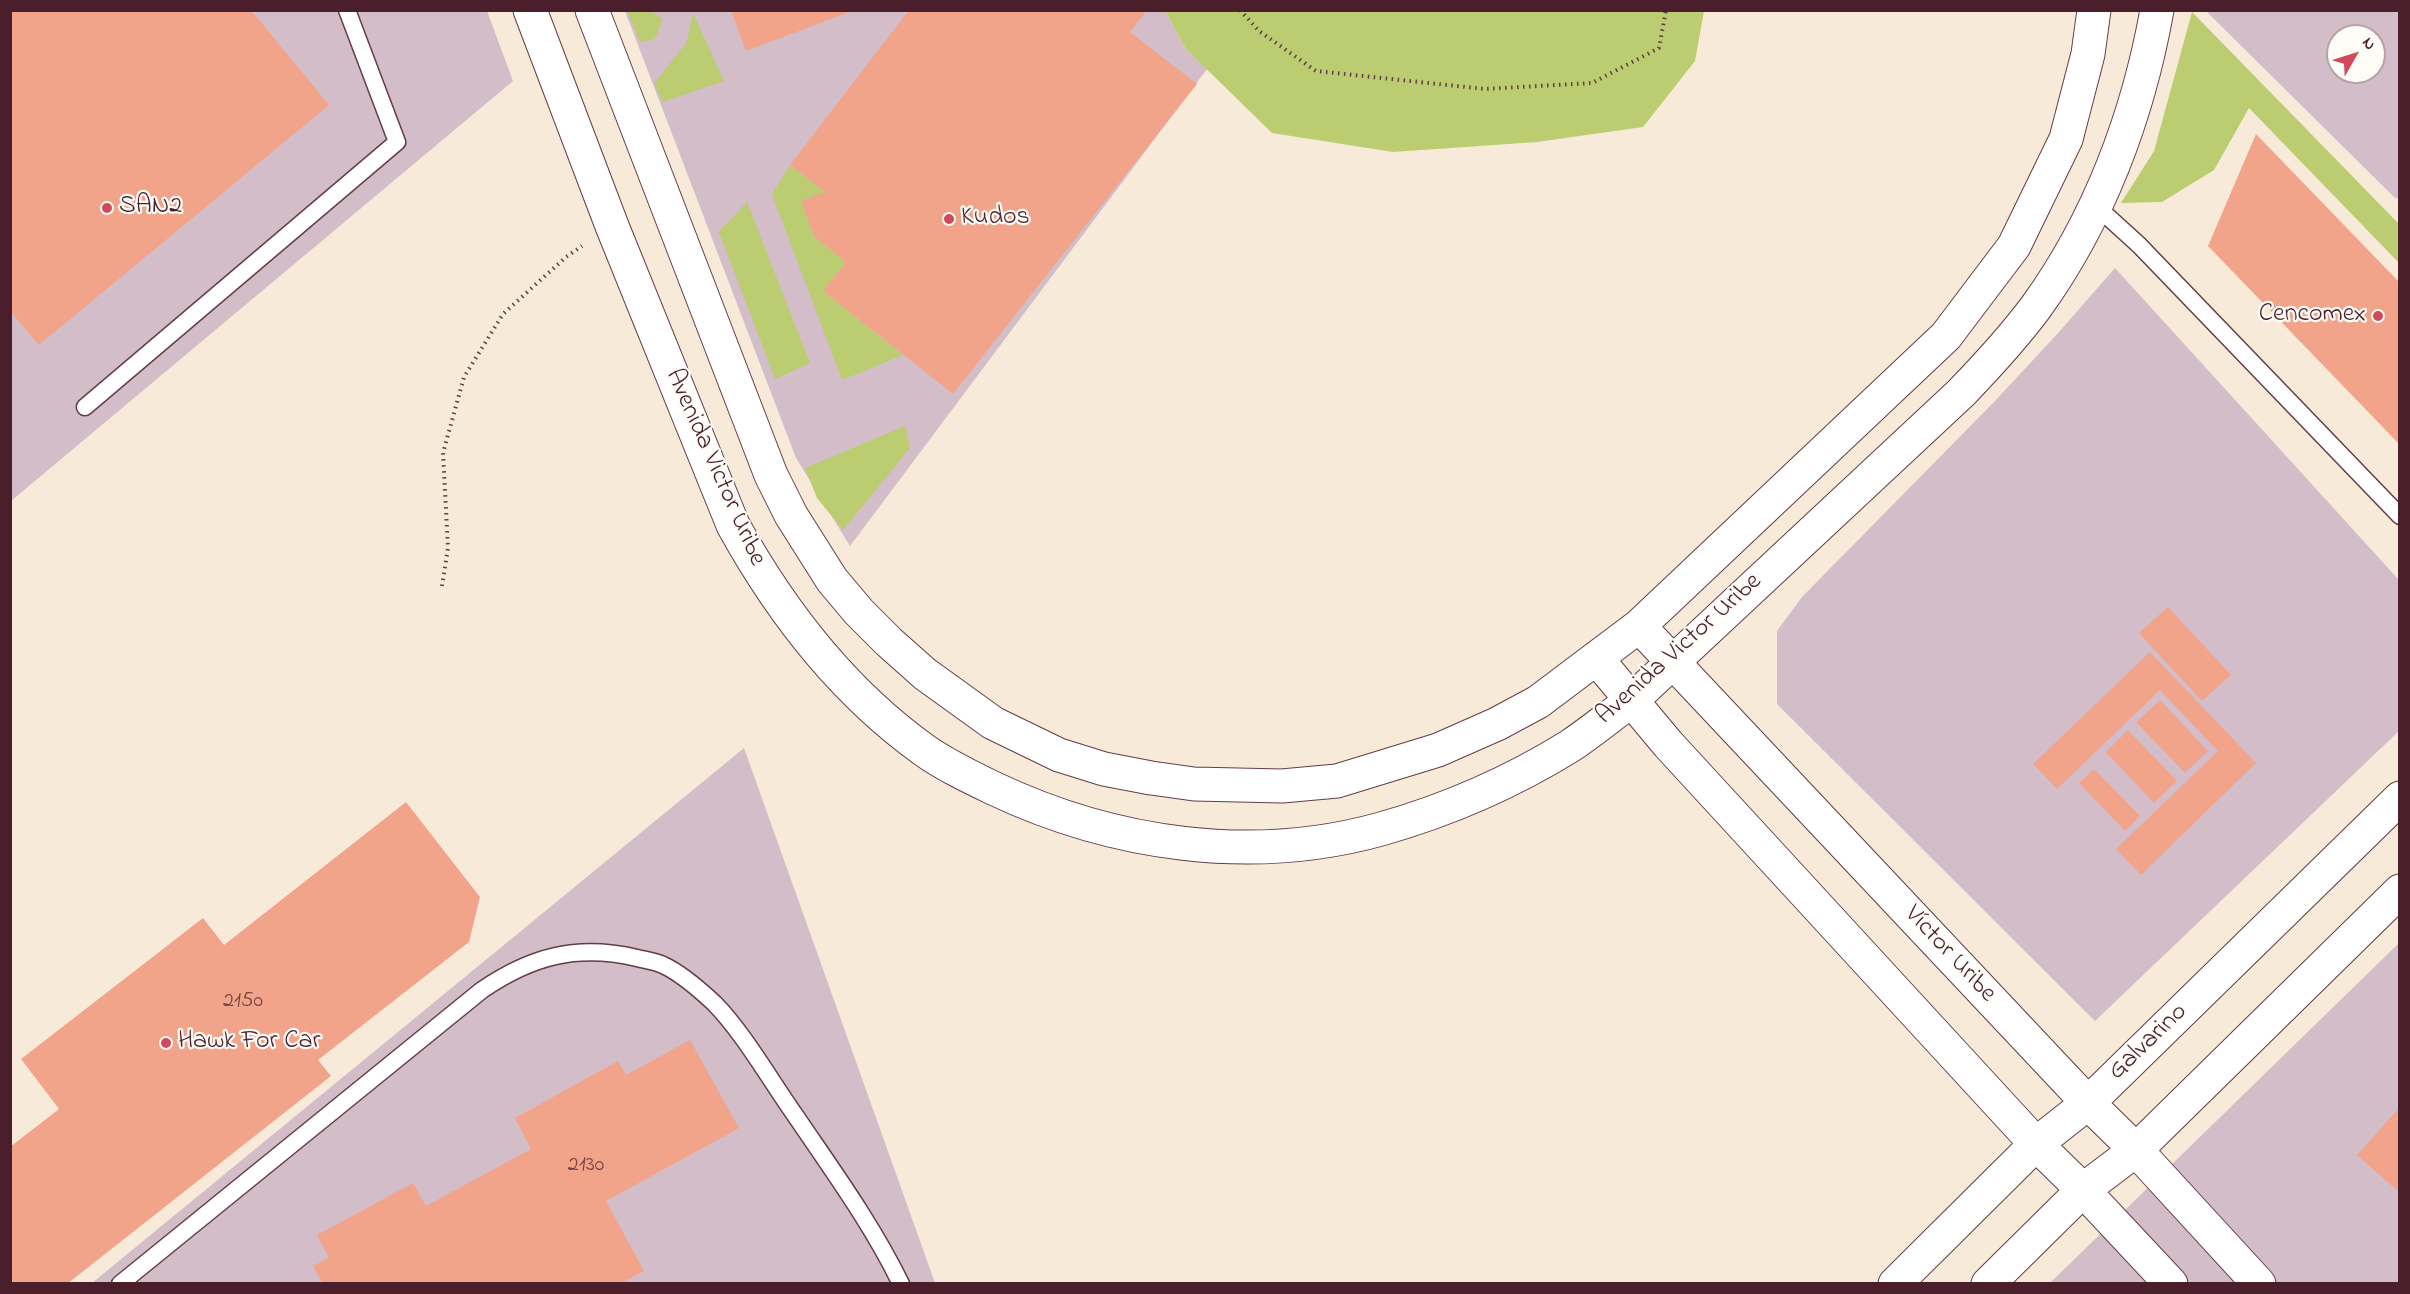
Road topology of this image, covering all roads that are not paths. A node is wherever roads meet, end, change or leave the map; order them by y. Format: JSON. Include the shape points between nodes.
{"nodes":[{"id":1,"x":347,"y":10,"type":"edge"},
{"id":2,"x":530,"y":10,"type":"edge"},
{"id":3,"x":592,"y":10,"type":"edge"},
{"id":4,"x":2094,"y":10,"type":"edge"},
{"id":5,"x":2157,"y":10,"type":"edge"},
{"id":6,"x":2095,"y":205,"type":"junction"},
{"id":7,"x":85,"y":407,"type":"dead end"},
{"id":8,"x":2400,"y":516,"type":"edge"},
{"id":9,"x":1639,"y":626,"type":"junction"},
{"id":10,"x":1597,"y":659,"type":"junction"},
{"id":11,"x":1674,"y":662,"type":"junction"},
{"id":12,"x":1630,"y":702,"type":"junction"},
{"id":13,"x":2400,"y":798,"type":"edge"},
{"id":14,"x":2400,"y":891,"type":"edge"},
{"id":15,"x":2088,"y":1103,"type":"junction"},
{"id":16,"x":2036,"y":1144,"type":"junction"},
{"id":17,"x":2136,"y":1150,"type":"junction"},
{"id":18,"x":2083,"y":1190,"type":"junction"},
{"id":19,"x":120,"y":1284,"type":"edge"},
{"id":20,"x":902,"y":1284,"type":"edge"},
{"id":21,"x":1895,"y":1284,"type":"edge"},
{"id":22,"x":1988,"y":1284,"type":"edge"},
{"id":23,"x":2171,"y":1284,"type":"edge"},
{"id":24,"x":2259,"y":1284,"type":"edge"}],
"edges":[{"from":1,"to":7,"type":"lane","via":[[397,142]]},
{"from":2,"to":12,"type":"street","name":"Avenida Victor Uribe","via":[[612,226],[734,525],[756,567],[841,677],[925,751],[1014,798],[1120,834],[1181,845],[1277,846],[1379,829],[1489,790],[1572,744]]},
{"from":3,"to":10,"type":"street","name":"Avenida Victor Uribe","via":[[754,434],[791,515],[831,580],[859,612],[925,674],[993,723],[1059,755],[1151,778],[1238,786],[1337,781],[1438,750],[1497,724],[1538,702]]},
{"from":4,"to":9,"type":"street","name":"Avenida Victor Uribe","via":[[2088,54],[2066,139],[2014,246],[1946,336]]},
{"from":5,"to":6,"type":"street","name":"Avenida Victor Uribe","via":[[2148,61],[2131,118]]},
{"from":6,"to":8,"type":"lane","via":[[2139,245]]},
{"from":6,"to":11,"type":"street","name":"Avenida Victor Uribe","via":[[2058,275],[2000,352]]},
{"from":9,"to":10,"type":"street","name":"Avenida Victor Uribe"},
{"from":9,"to":11,"type":"street","name":"Víctor Uribe"},
{"from":10,"to":12,"type":"street"},
{"from":11,"to":12,"type":"street","name":"Avenida Victor Uribe"},
{"from":11,"to":15,"type":"street","name":"Víctor Uribe"},
{"from":12,"to":16,"type":"street"},
{"from":13,"to":15,"type":"street","name":"Galvarino"},
{"from":14,"to":17,"type":"street"},
{"from":15,"to":16,"type":"street","name":"Galvarino"},
{"from":15,"to":17,"type":"street","name":"Víctor Uribe"},
{"from":16,"to":18,"type":"street"},
{"from":16,"to":21,"type":"street","name":"Galvarino"},
{"from":17,"to":18,"type":"street"},
{"from":17,"to":24,"type":"street","name":"Víctor Uribe"},
{"from":18,"to":22,"type":"street"},
{"from":18,"to":23,"type":"street"},
{"from":19,"to":20,"type":"lane","via":[[482,990],[508,972],[541,959],[579,952],[620,954],[663,965],[715,1004],[822,1155]]}]}
